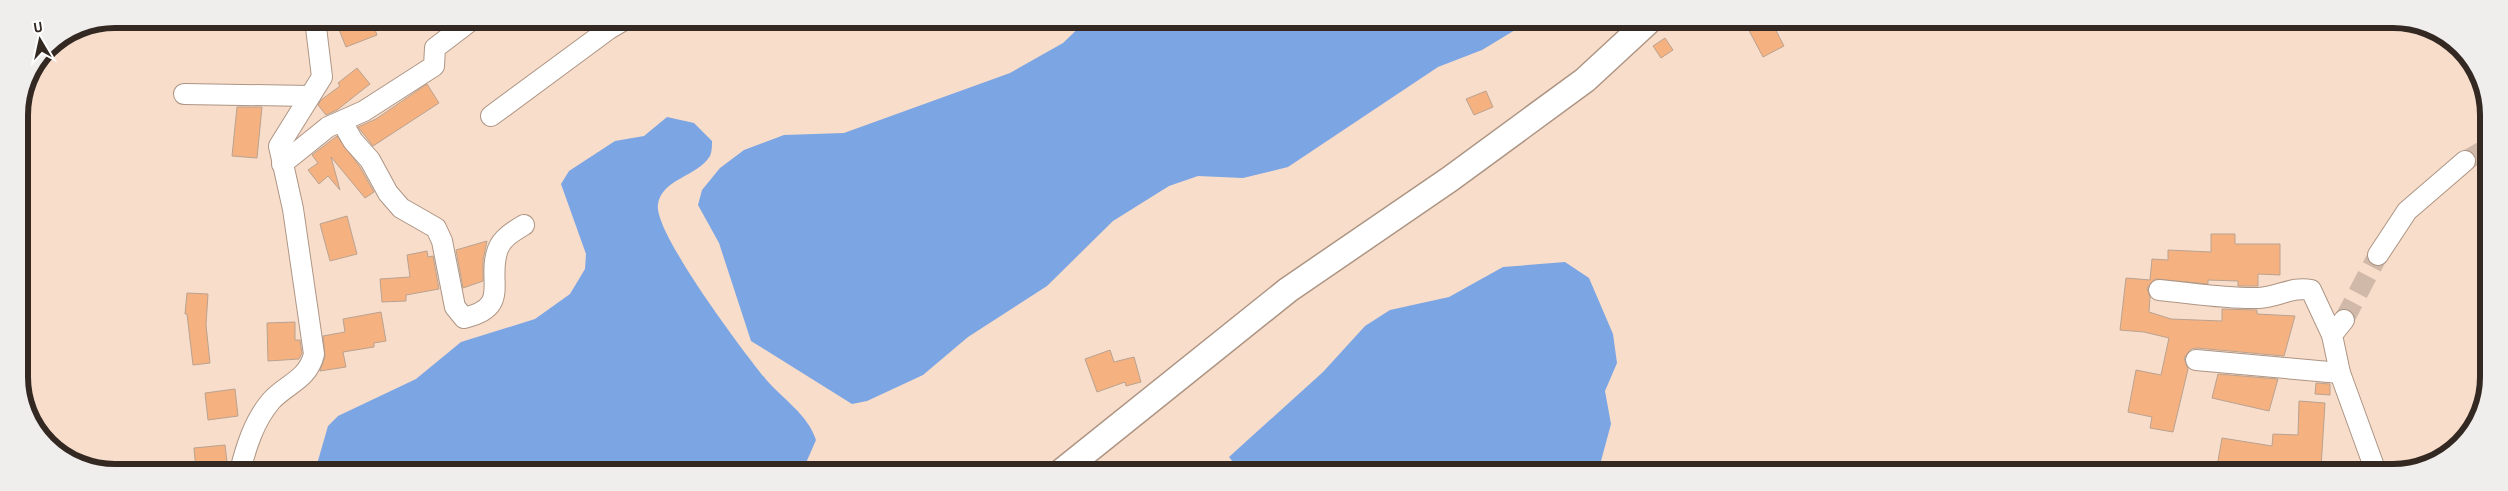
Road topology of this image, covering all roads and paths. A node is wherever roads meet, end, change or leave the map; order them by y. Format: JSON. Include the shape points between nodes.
{"nodes":[{"id":1,"x":316,"y":28,"type":"edge"},
{"id":2,"x":461,"y":28,"type":"edge"},
{"id":3,"x":611,"y":28,"type":"edge"},
{"id":4,"x":1637,"y":28,"type":"edge"},
{"id":5,"x":184,"y":94,"type":"dead end"},
{"id":6,"x":310,"y":96,"type":"junction"},
{"id":7,"x":491,"y":116,"type":"dead end"},
{"id":8,"x":342,"y":122,"type":"junction"},
{"id":9,"x":2465,"y":161,"type":"tunnel mouth"},
{"id":10,"x":282,"y":164,"type":"junction"},
{"id":11,"x":524,"y":225,"type":"dead end"},
{"id":12,"x":2378,"y":255,"type":"tunnel mouth"},
{"id":13,"x":2158,"y":290,"type":"dead end"},
{"id":14,"x":2196,"y":360,"type":"dead end"},
{"id":15,"x":2340,"y":373,"type":"junction"},
{"id":16,"x":242,"y":464,"type":"edge"},
{"id":17,"x":1071,"y":464,"type":"edge"},
{"id":18,"x":2373,"y":464,"type":"edge"}],
"edges":[{"from":1,"to":6,"type":"street","via":[[322,76]]},
{"from":2,"to":8,"type":"street","via":[[435,48],[434,66]]},
{"from":3,"to":7,"type":"street"},
{"from":4,"to":17,"type":"street","via":[[1585,80],[1450,179],[1288,290]]},
{"from":5,"to":6,"type":"street"},
{"from":6,"to":10,"type":"street","via":[[279,146]]},
{"from":8,"to":10,"type":"street","via":[[328,127]]},
{"from":8,"to":11,"type":"street","via":[[353,142],[370,160],[388,194],[402,208],[436,228],[442,241],[455,307],[464,318],[481,314],[494,299],[498,249],[509,234]]},
{"from":9,"to":12,"type":"street","via":[[2406,211]]},
{"from":10,"to":16,"type":"street","via":[[293,209],[314,354],[306,372],[272,399],[259,416]]},
{"from":13,"to":15,"type":"street","via":[[2258,298],[2298,288],[2311,290],[2338,327]]},
{"from":14,"to":15,"type":"street"},
{"from":15,"to":18,"type":"street"}]}
